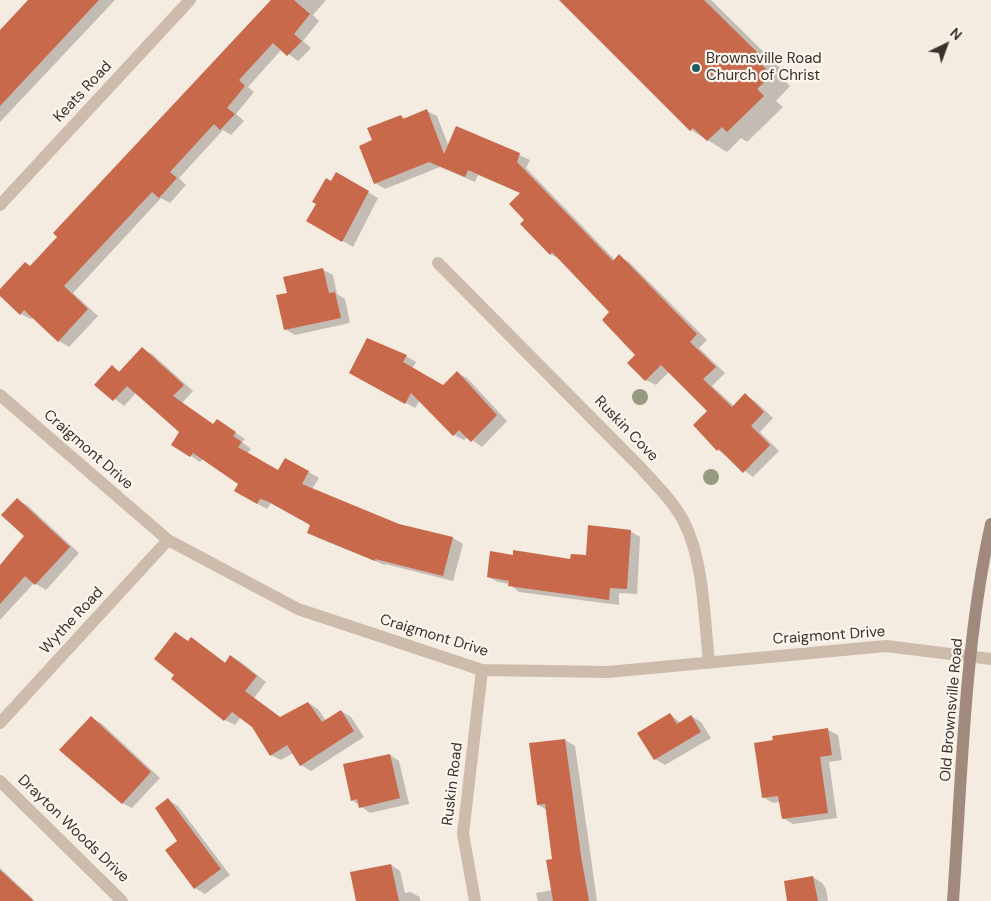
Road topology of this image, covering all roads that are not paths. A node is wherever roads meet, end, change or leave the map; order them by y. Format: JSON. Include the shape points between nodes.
{"nodes":[{"id":1,"x":190,"y":0,"type":"edge"},
{"id":2,"x":0,"y":205,"type":"edge"},
{"id":3,"x":438,"y":263,"type":"dead end"},
{"id":4,"x":0,"y":396,"type":"edge"},
{"id":5,"x":991,"y":524,"type":"edge"},
{"id":6,"x":168,"y":540,"type":"junction"},
{"id":7,"x":971,"y":656,"type":"junction"},
{"id":8,"x":991,"y":659,"type":"edge"},
{"id":9,"x":709,"y":662,"type":"junction"},
{"id":10,"x":482,"y":670,"type":"junction"},
{"id":11,"x":0,"y":723,"type":"edge"},
{"id":12,"x":0,"y":781,"type":"edge"},
{"id":13,"x":122,"y":901,"type":"edge"},
{"id":14,"x":475,"y":901,"type":"edge"},
{"id":15,"x":953,"y":901,"type":"edge"}],
"edges":[{"from":1,"to":2,"type":"street","name":"Keats Road"},
{"from":3,"to":9,"type":"street","name":"Ruskin Cove","via":[[635,461],[684,522],[695,552]]},
{"from":4,"to":6,"type":"street","name":"Craigmont Drive"},
{"from":5,"to":7,"type":"main road","name":"Old Brownsville Road","via":[[983,560]]},
{"from":6,"to":10,"type":"street","name":"Craigmont Drive","via":[[298,609]]},
{"from":6,"to":11,"type":"street","name":"Wythe Road"},
{"from":7,"to":8,"type":"street","name":"Craigmont Drive"},
{"from":7,"to":9,"type":"street","name":"Craigmont Drive","via":[[886,646]]},
{"from":7,"to":15,"type":"main road","name":"Old Brownsville Road"},
{"from":9,"to":10,"type":"street","name":"Craigmont Drive","via":[[608,672]]},
{"from":10,"to":14,"type":"street","name":"Ruskin Road","via":[[463,834]]},
{"from":12,"to":13,"type":"street","name":"Drayton Woods Drive"}]}
